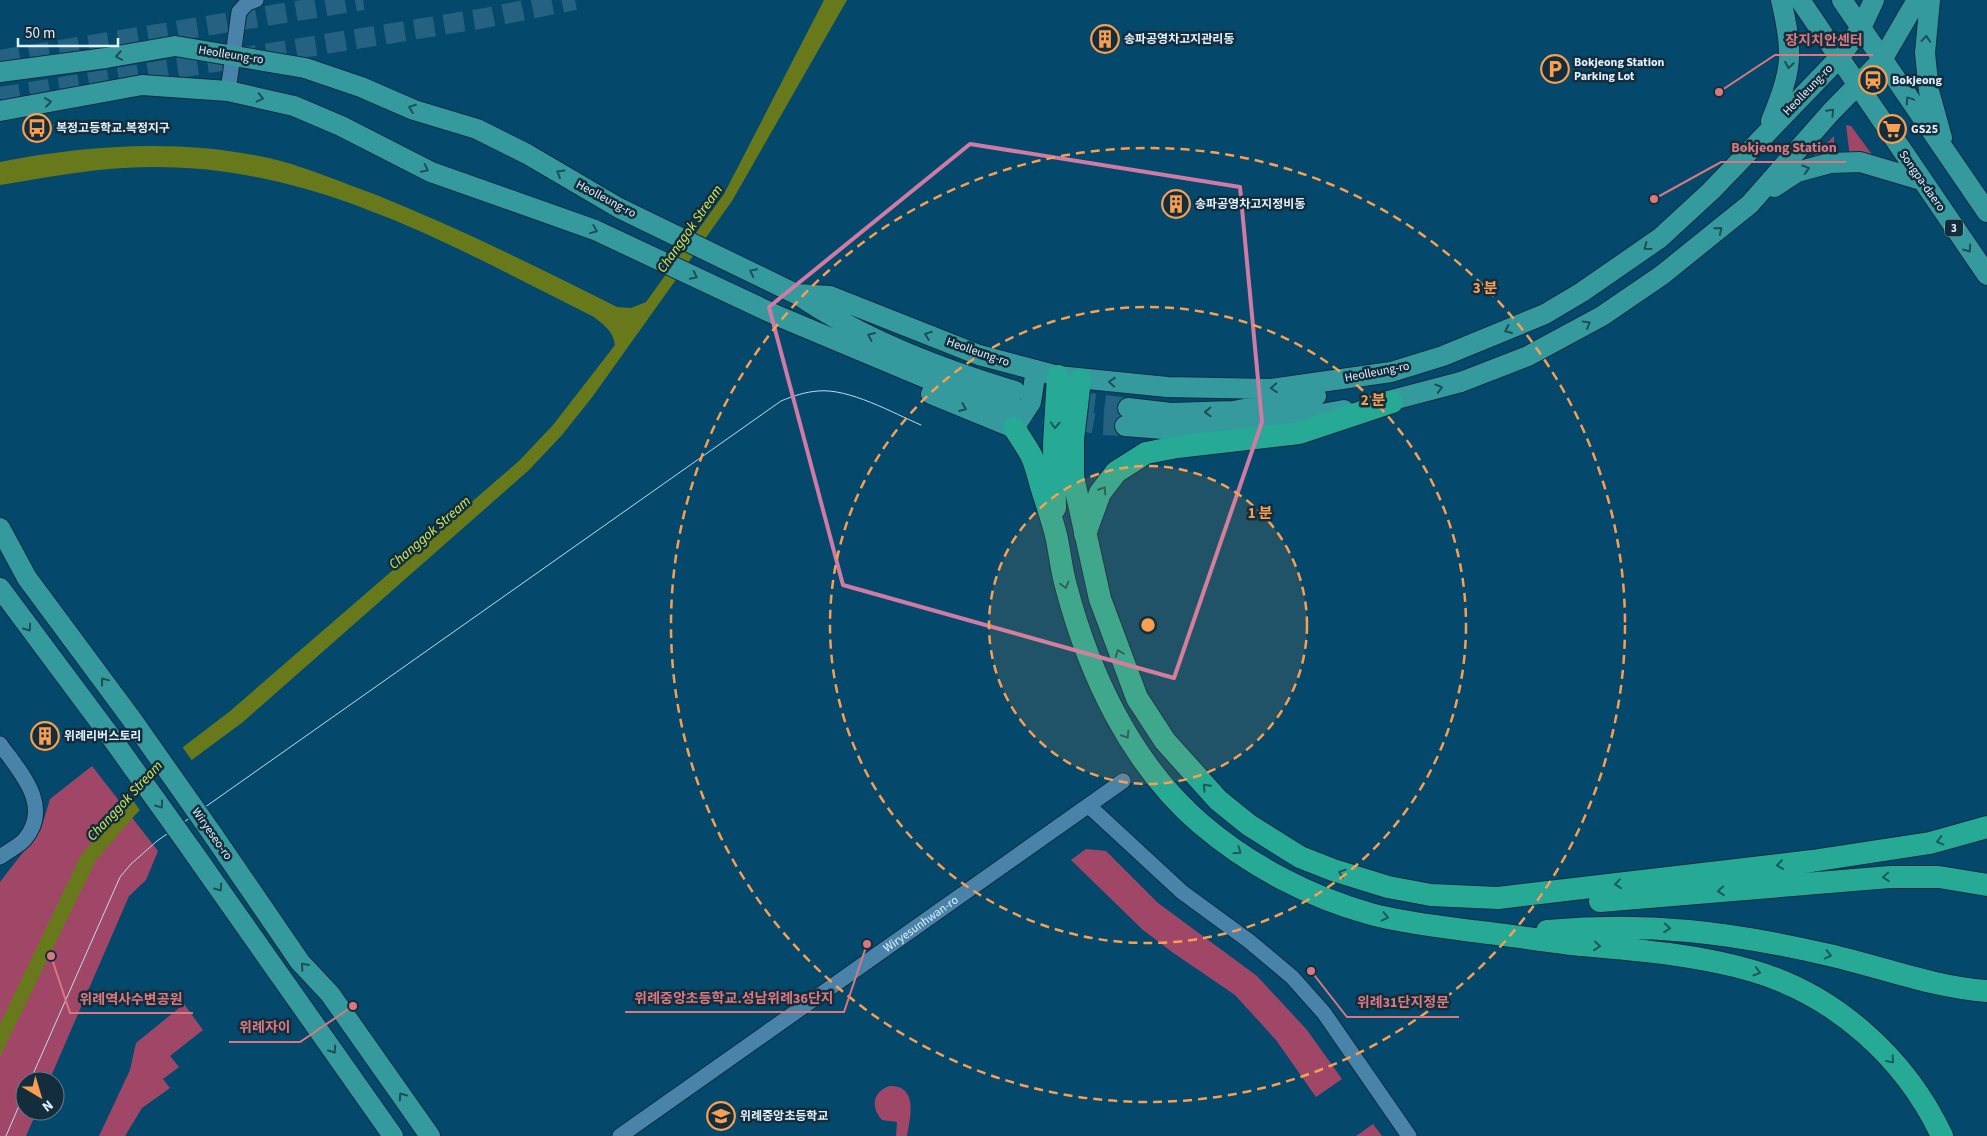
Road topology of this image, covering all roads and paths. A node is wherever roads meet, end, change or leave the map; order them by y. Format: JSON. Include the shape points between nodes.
{"nodes":[{"id":1,"x":256,"y":0,"type":"edge"},
{"id":2,"x":1781,"y":0,"type":"edge"},
{"id":3,"x":1800,"y":0,"type":"edge"},
{"id":4,"x":1842,"y":0,"type":"edge"},
{"id":5,"x":1874,"y":0,"type":"edge"},
{"id":6,"x":1917,"y":0,"type":"edge"},
{"id":7,"x":1930,"y":0,"type":"edge"},
{"id":8,"x":1861,"y":28,"type":"junction"},
{"id":9,"x":234,"y":55,"type":"junction"},
{"id":10,"x":1839,"y":58,"type":"junction"},
{"id":11,"x":1882,"y":60,"type":"junction"},
{"id":12,"x":0,"y":72,"type":"edge"},
{"id":13,"x":1857,"y":87,"type":"junction"},
{"id":14,"x":228,"y":91,"type":"junction"},
{"id":15,"x":0,"y":111,"type":"edge"},
{"id":16,"x":1765,"y":134,"type":"junction"},
{"id":17,"x":1947,"y":155,"type":"junction"},
{"id":18,"x":1921,"y":180,"type":"junction"},
{"id":19,"x":1750,"y":204,"type":"junction"},
{"id":20,"x":1987,"y":212,"type":"edge"},
{"id":21,"x":1987,"y":275,"type":"edge"},
{"id":22,"x":796,"y":294,"type":"junction"},
{"id":23,"x":1036,"y":370,"type":"junction"},
{"id":24,"x":1391,"y":372,"type":"junction"},
{"id":25,"x":1058,"y":376,"type":"junction"},
{"id":26,"x":1080,"y":380,"type":"junction"},
{"id":27,"x":1392,"y":402,"type":"junction"},
{"id":28,"x":1014,"y":409,"type":"junction"},
{"id":29,"x":1085,"y":535,"type":"junction"},
{"id":30,"x":1056,"y":537,"type":"junction"},
{"id":31,"x":2,"y":540,"type":"edge"},
{"id":32,"x":0,"y":588,"type":"edge"},
{"id":33,"x":0,"y":744,"type":"edge"},
{"id":34,"x":1123,"y":781,"type":"dead end"},
{"id":35,"x":1089,"y":806,"type":"junction"},
{"id":36,"x":1987,"y":827,"type":"edge"},
{"id":37,"x":0,"y":857,"type":"edge"},
{"id":38,"x":1987,"y":885,"type":"edge"},
{"id":39,"x":1458,"y":897,"type":"junction"},
{"id":40,"x":1479,"y":932,"type":"junction"},
{"id":41,"x":1987,"y":991,"type":"edge"},
{"id":42,"x":393,"y":1136,"type":"edge"},
{"id":43,"x":430,"y":1136,"type":"edge"},
{"id":44,"x":620,"y":1136,"type":"edge"},
{"id":45,"x":1409,"y":1136,"type":"edge"},
{"id":46,"x":1942,"y":1136,"type":"edge"}],
"edges":[{"from":1,"to":9,"type":"street","via":[[247,3],[239,12]]},
{"from":2,"to":16,"type":"main road","one_way":true,"via":[[1790,54],[1785,86]]},
{"from":3,"to":10,"type":"main road","number":"3"},
{"from":4,"to":8,"type":"main road"},
{"from":5,"to":8,"type":"main road","name":"Heolleung-ro"},
{"from":6,"to":11,"type":"main road"},
{"from":17,"to":7,"type":"main road","one_way":true,"via":[[1929,91],[1925,53]]},
{"from":8,"to":10,"type":"main road","name":"Heolleung-ro"},
{"from":8,"to":11,"type":"main road"},
{"from":9,"to":12,"type":"main road","name":"Heolleung-ro","one_way":true,"via":[[175,46]]},
{"from":9,"to":14,"type":"street"},
{"from":22,"to":9,"type":"main road","name":"Heolleung-ro","one_way":true,"via":[[619,208],[477,129],[414,110],[305,68]]},
{"from":10,"to":13,"type":"main road","number":"3"},
{"from":10,"to":16,"type":"main road","name":"Heolleung-ro"},
{"from":11,"to":13,"type":"main road"},
{"from":17,"to":11,"type":"main road","one_way":true},
{"from":13,"to":18,"type":"main road","name":"Songpa-daero","number":"3"},
{"from":19,"to":13,"type":"main road","one_way":true},
{"from":15,"to":14,"type":"main road","one_way":true,"via":[[142,85]]},
{"from":14,"to":28,"type":"main road","one_way":true,"via":[[294,106],[431,172],[556,215],[634,247],[778,316],[833,352]]},
{"from":16,"to":24,"type":"main road","name":"Heolleung-ro","one_way":true,"via":[[1660,238],[1582,292],[1545,314],[1498,334]]},
{"from":17,"to":20,"type":"main road"},
{"from":19,"to":18,"type":"main road","one_way":true,"via":[[1797,172],[1830,163],[1860,162]]},
{"from":18,"to":21,"type":"main road","name":"Songpa-daero","number":"3","one_way":true},
{"from":27,"to":19,"type":"main road","one_way":true,"via":[[1461,382],[1528,356],[1566,336],[1662,275]]},
{"from":23,"to":22,"type":"main road","name":"Heolleung-ro","one_way":true,"via":[[979,354],[830,296]]},
{"from":28,"to":22,"type":"main road","one_way":true,"via":[[918,357],[834,319]]},
{"from":23,"to":25,"type":"main road","name":"Heolleung-ro"},
{"from":23,"to":28,"type":"main road","via":[[1030,402]]},
{"from":24,"to":26,"type":"main road","name":"Heolleung-ro","one_way":true,"via":[[1271,389],[1167,387]]},
{"from":24,"to":27,"type":"main road","one_way":true,"via":[[1323,395],[1233,411],[1126,417],[1163,429],[1251,426]]},
{"from":25,"to":26,"type":"main road","name":"Heolleung-ro"},
{"from":25,"to":30,"type":"highway","one_way":true,"via":[[1054,444]]},
{"from":26,"to":29,"type":"highway","via":[[1073,439],[1073,477]]},
{"from":29,"to":27,"type":"highway","one_way":true,"via":[[1100,492],[1116,472],[1146,453],[1299,434]]},
{"from":28,"to":30,"type":"highway"},
{"from":39,"to":29,"type":"highway","one_way":true,"via":[[1388,887],[1315,863],[1266,837],[1218,800],[1165,742],[1137,698],[1106,619]]},
{"from":30,"to":40,"type":"highway","one_way":true,"via":[[1067,590],[1111,708],[1150,769],[1188,812],[1253,862],[1332,901],[1390,918]]},
{"from":43,"to":31,"type":"main road","name":"Wiryeseo-ro","one_way":true,"bridge":true,"via":[[330,994],[300,962],[133,720]]},
{"from":32,"to":42,"type":"main road","name":"Wiryeseo-ro","one_way":true,"bridge":true,"via":[[111,737]]},
{"from":33,"to":37,"type":"street","via":[[32,789],[37,807],[25,839]]},
{"from":34,"to":35,"type":"street","name":"Wiryesunhwan-ro"},
{"from":35,"to":44,"type":"street","name":"Wiryesunhwan-ro"},
{"from":35,"to":45,"type":"street","via":[[1182,892],[1292,976],[1324,1013]]},
{"from":36,"to":39,"type":"highway","one_way":true,"via":[[1930,843],[1749,870],[1514,897]]},
{"from":38,"to":39,"type":"highway","one_way":true,"via":[[1952,878],[1908,876],[1556,904],[1510,905]]},
{"from":40,"to":41,"type":"highway","one_way":true,"via":[[1632,927],[1713,933],[1803,949],[1938,984]]},
{"from":40,"to":46,"type":"highway","one_way":true,"via":[[1684,956],[1750,970],[1782,982],[1829,1007],[1876,1043],[1920,1096]]}]}
